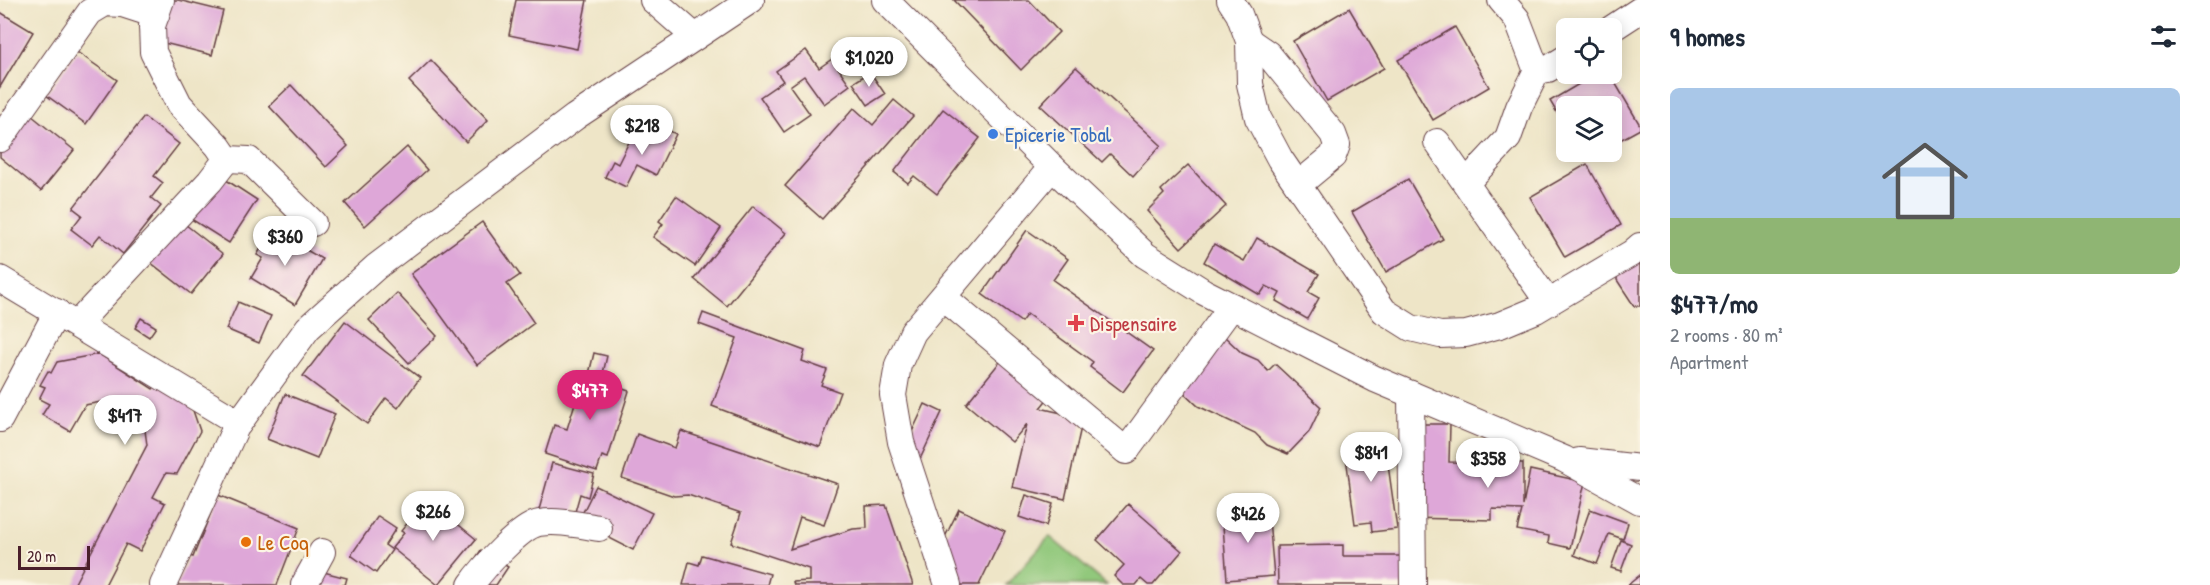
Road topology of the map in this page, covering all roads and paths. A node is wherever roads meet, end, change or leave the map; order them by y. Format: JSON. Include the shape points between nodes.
{"nodes":[{"id":1,"x":653,"y":0,"type":"edge"},
{"id":2,"x":751,"y":0,"type":"edge"},
{"id":3,"x":885,"y":0,"type":"edge"},
{"id":4,"x":1230,"y":0,"type":"edge"},
{"id":5,"x":1501,"y":0,"type":"edge"},
{"id":6,"x":158,"y":8,"type":"edge"},
{"id":7,"x":1638,"y":19,"type":"edge"},
{"id":8,"x":1622,"y":25,"type":"edge"},
{"id":9,"x":694,"y":36,"type":"junction"},
{"id":10,"x":1250,"y":41,"type":"junction"},
{"id":11,"x":1556,"y":64,"type":"edge"},
{"id":12,"x":1537,"y":71,"type":"junction"},
{"id":13,"x":0,"y":139,"type":"edge"},
{"id":14,"x":1437,"y":142,"type":"dead end"},
{"id":15,"x":227,"y":159,"type":"junction"},
{"id":16,"x":1052,"y":167,"type":"junction"},
{"id":17,"x":1466,"y":183,"type":"junction"},
{"id":18,"x":1298,"y":184,"type":"junction"},
{"id":19,"x":313,"y":223,"type":"dead end"},
{"id":20,"x":1640,"y":246,"type":"edge"},
{"id":21,"x":0,"y":279,"type":"edge"},
{"id":22,"x":944,"y":297,"type":"junction"},
{"id":23,"x":1548,"y":302,"type":"junction"},
{"id":24,"x":1232,"y":306,"type":"junction"},
{"id":25,"x":67,"y":318,"type":"junction"},
{"id":26,"x":1411,"y":394,"type":"junction"},
{"id":27,"x":0,"y":419,"type":"edge"},
{"id":28,"x":239,"y":423,"type":"junction"},
{"id":29,"x":1564,"y":459,"type":"junction"},
{"id":30,"x":1640,"y":468,"type":"edge"},
{"id":31,"x":1640,"y":501,"type":"edge"},
{"id":32,"x":599,"y":528,"type":"dead end"},
{"id":33,"x":322,"y":552,"type":"dead end"},
{"id":34,"x":163,"y":585,"type":"edge"},
{"id":35,"x":304,"y":585,"type":"edge"},
{"id":36,"x":471,"y":585,"type":"edge"},
{"id":37,"x":948,"y":585,"type":"edge"},
{"id":38,"x":1413,"y":585,"type":"edge"}],
"edges":[{"from":1,"to":9,"type":"street"},
{"from":2,"to":9,"type":"street"},
{"from":3,"to":16,"type":"street"},
{"from":4,"to":10,"type":"street"},
{"from":5,"to":12,"type":"street","via":[[1516,19]]},
{"from":6,"to":13,"type":"street","via":[[105,3],[90,12]]},
{"from":6,"to":15,"type":"street","via":[[152,26],[153,52],[179,104]]},
{"from":7,"to":8,"type":"street"},
{"from":9,"to":28,"type":"street","via":[[574,117],[376,267],[308,328]]},
{"from":10,"to":18,"type":"street","via":[[1250,84],[1258,118]]},
{"from":10,"to":18,"type":"street","via":[[1268,54],[1333,134],[1337,145],[1333,156]]},
{"from":11,"to":12,"type":"street"},
{"from":12,"to":17,"type":"street","via":[[1508,138]]},
{"from":14,"to":17,"type":"street"},
{"from":15,"to":19,"type":"street","via":[[249,160]]},
{"from":15,"to":25,"type":"street","via":[[210,181]]},
{"from":16,"to":22,"type":"street"},
{"from":16,"to":24,"type":"street","via":[[1145,255]]},
{"from":17,"to":23,"type":"street"},
{"from":18,"to":23,"type":"street","via":[[1384,311],[1411,328],[1440,335],[1466,334],[1500,325]]},
{"from":20,"to":23,"type":"street"},
{"from":21,"to":25,"type":"street"},
{"from":22,"to":24,"type":"street","via":[[1126,451]]},
{"from":22,"to":37,"type":"street","via":[[913,332],[898,365],[893,395],[901,441]]},
{"from":24,"to":26,"type":"street","via":[[1375,380]]},
{"from":25,"to":27,"type":"street"},
{"from":25,"to":28,"type":"street"},
{"from":26,"to":29,"type":"street"},
{"from":26,"to":38,"type":"street"},
{"from":28,"to":34,"type":"street"},
{"from":29,"to":30,"type":"street"},
{"from":29,"to":31,"type":"street"},
{"from":32,"to":36,"type":"street","via":[[537,524],[514,537]]},
{"from":33,"to":35,"type":"street"}]}
